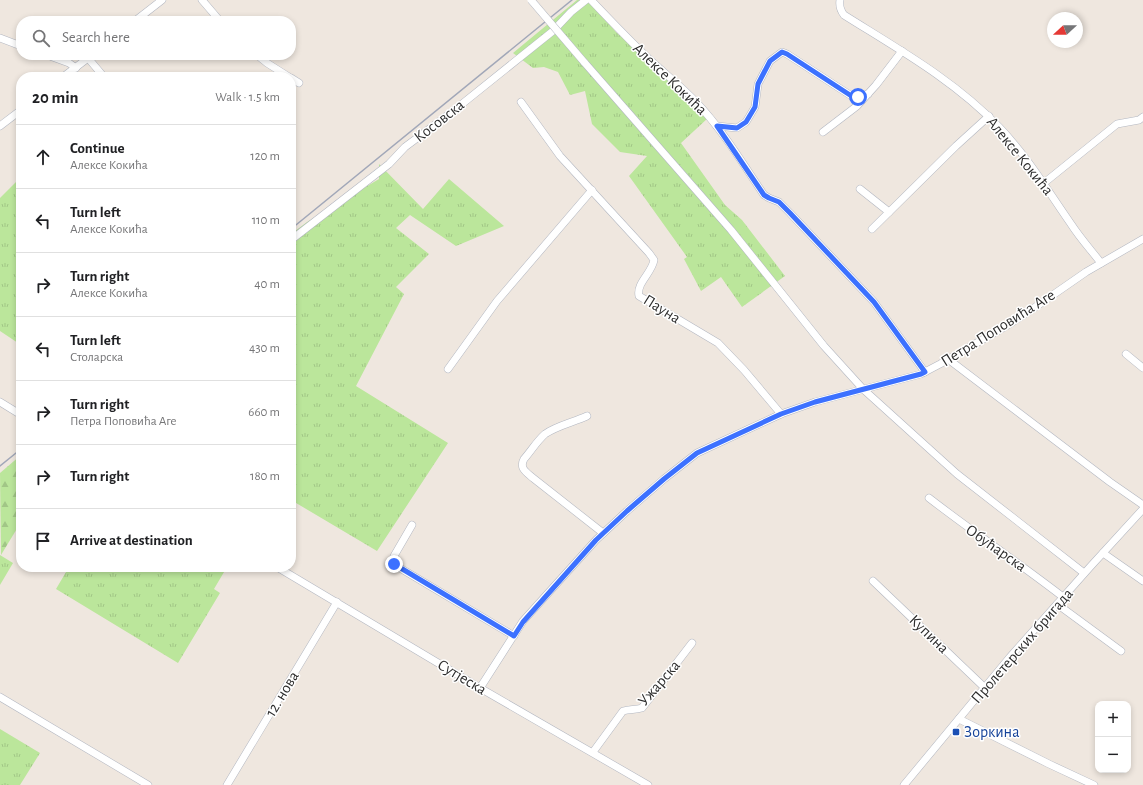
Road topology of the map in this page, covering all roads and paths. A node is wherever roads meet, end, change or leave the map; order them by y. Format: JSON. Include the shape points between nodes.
{"nodes":[{"id":1,"x":162,"y":0,"type":"edge"},
{"id":2,"x":202,"y":0,"type":"edge"},
{"id":3,"x":531,"y":0,"type":"edge"},
{"id":4,"x":586,"y":0,"type":"edge"},
{"id":5,"x":591,"y":0,"type":"edge"},
{"id":6,"x":840,"y":0,"type":"edge"},
{"id":7,"x":141,"y":16,"type":"edge"},
{"id":8,"x":216,"y":16,"type":"edge"},
{"id":9,"x":0,"y":38,"type":"edge"},
{"id":10,"x":16,"y":44,"type":"edge"},
{"id":11,"x":902,"y":51,"type":"junction"},
{"id":12,"x":61,"y":60,"type":"edge"},
{"id":13,"x":85,"y":60,"type":"edge"},
{"id":14,"x":93,"y":60,"type":"edge"},
{"id":15,"x":263,"y":60,"type":"edge"},
{"id":16,"x":76,"y":68,"type":"junction"},
{"id":17,"x":70,"y":72,"type":"edge"},
{"id":18,"x":101,"y":72,"type":"edge"},
{"id":19,"x":281,"y":72,"type":"edge"},
{"id":20,"x":296,"y":81,"type":"edge"},
{"id":21,"x":299,"y":83,"type":"dead end"},
{"id":22,"x":868,"y":94,"type":"junction"},
{"id":23,"x":521,"y":102,"type":"dead end"},
{"id":24,"x":16,"y":114,"type":"edge"},
{"id":25,"x":989,"y":116,"type":"junction"},
{"id":26,"x":1143,"y":117,"type":"edge"},
{"id":27,"x":0,"y":126,"type":"edge"},
{"id":28,"x":717,"y":126,"type":"junction"},
{"id":29,"x":823,"y":132,"type":"dead end"},
{"id":30,"x":1044,"y":183,"type":"junction"},
{"id":31,"x":860,"y":189,"type":"dead end"},
{"id":32,"x":592,"y":190,"type":"junction"},
{"id":33,"x":889,"y":212,"type":"junction"},
{"id":34,"x":872,"y":229,"type":"dead end"},
{"id":35,"x":296,"y":236,"type":"edge"},
{"id":36,"x":1143,"y":240,"type":"edge"},
{"id":37,"x":1101,"y":263,"type":"junction"},
{"id":38,"x":1126,"y":354,"type":"dead end"},
{"id":39,"x":948,"y":360,"type":"junction"},
{"id":40,"x":1143,"y":368,"type":"edge"},
{"id":41,"x":448,"y":369,"type":"dead end"},
{"id":42,"x":925,"y":372,"type":"junction"},
{"id":43,"x":863,"y":389,"type":"junction"},
{"id":44,"x":0,"y":402,"type":"edge"},
{"id":45,"x":16,"y":412,"type":"edge"},
{"id":46,"x":781,"y":414,"type":"junction"},
{"id":47,"x":586,"y":416,"type":"dead end"},
{"id":48,"x":929,"y":498,"type":"dead end"},
{"id":49,"x":1143,"y":505,"type":"edge"},
{"id":50,"x":1143,"y":509,"type":"edge"},
{"id":51,"x":412,"y":525,"type":"dead end"},
{"id":52,"x":603,"y":533,"type":"junction"},
{"id":53,"x":1102,"y":553,"type":"junction"},
{"id":54,"x":286,"y":572,"type":"edge"},
{"id":55,"x":1084,"y":573,"type":"junction"},
{"id":56,"x":873,"y":581,"type":"dead end"},
{"id":57,"x":1143,"y":581,"type":"edge"},
{"id":58,"x":1063,"y":597,"type":"junction"},
{"id":59,"x":337,"y":602,"type":"junction"},
{"id":60,"x":1057,"y":604,"type":"junction"},
{"id":61,"x":514,"y":636,"type":"junction"},
{"id":62,"x":692,"y":644,"type":"dead end"},
{"id":63,"x":1121,"y":651,"type":"dead end"},
{"id":64,"x":480,"y":688,"type":"junction"},
{"id":65,"x":985,"y":688,"type":"junction"},
{"id":66,"x":0,"y":697,"type":"edge"},
{"id":67,"x":959,"y":719,"type":"junction"},
{"id":68,"x":593,"y":752,"type":"junction"},
{"id":69,"x":1084,"y":783,"type":"edge"},
{"id":70,"x":148,"y":785,"type":"edge"},
{"id":71,"x":228,"y":785,"type":"edge"},
{"id":72,"x":648,"y":785,"type":"edge"},
{"id":73,"x":904,"y":785,"type":"edge"},
{"id":74,"x":1094,"y":785,"type":"edge"}],
"edges":[{"from":1,"to":7,"type":"street"},
{"from":2,"to":8,"type":"street"},
{"from":3,"to":43,"type":"street","bridge":true,"via":[[731,230],[824,346]]},
{"from":4,"to":35,"type":"street","name":"Косовска","via":[[553,31]]},
{"from":5,"to":28,"type":"street","name":"Алексе Кокића","via":[[697,102]]},
{"from":6,"to":11,"type":"street","name":"Алексе Кокића","via":[[839,6],[844,15]]},
{"from":9,"to":10,"type":"street"},
{"from":11,"to":22,"type":"street"},
{"from":11,"to":25,"type":"street","name":"Алексе Кокића","via":[[946,80]]},
{"from":12,"to":16,"type":"street"},
{"from":13,"to":16,"type":"street"},
{"from":14,"to":18,"type":"street"},
{"from":15,"to":19,"type":"street"},
{"from":16,"to":17,"type":"street"},
{"from":20,"to":21,"type":"street"},
{"from":22,"to":28,"type":"street","name":"Алексе Кокића","via":[[853,97],[782,52],[770,61],[758,84],[755,107],[746,122],[737,128]]},
{"from":22,"to":29,"type":"street","via":[[857,106]]},
{"from":23,"to":32,"type":"street","name":"Пауна","via":[[560,156]]},
{"from":24,"to":27,"type":"street"},
{"from":25,"to":30,"type":"street","name":"Алексе Кокића","via":[[1014,143]]},
{"from":25,"to":33,"type":"street"},
{"from":26,"to":30,"type":"street","via":[[1140,120],[1117,124]]},
{"from":28,"to":42,"type":"street","via":[[764,195],[779,202],[874,302]]},
{"from":30,"to":37,"type":"street","name":"Алексе Кокића"},
{"from":31,"to":33,"type":"street"},
{"from":32,"to":41,"type":"street","via":[[497,301]]},
{"from":32,"to":46,"type":"street","name":"Пауна","via":[[654,260],[654,265],[640,286],[639,296],[718,343]]},
{"from":33,"to":34,"type":"street"},
{"from":36,"to":37,"type":"street","name":"Петра Поповића Аге"},
{"from":37,"to":39,"type":"street","name":"Петра Поповића Аге","via":[[1034,308]]},
{"from":38,"to":40,"type":"street"},
{"from":39,"to":42,"type":"street","name":"Петра Поповића Аге"},
{"from":39,"to":49,"type":"street"},
{"from":42,"to":43,"type":"street","name":"Петра Поповића Аге"},
{"from":43,"to":46,"type":"street","name":"Петра Поповића Аге"},
{"from":43,"to":55,"type":"street","via":[[957,474]]},
{"from":44,"to":45,"type":"street"},
{"from":46,"to":52,"type":"street","name":"Петра Поповића Аге","via":[[697,453]]},
{"from":47,"to":52,"type":"street","via":[[545,435],[524,459],[522,465],[533,478]]},
{"from":48,"to":58,"type":"street","name":"Обућарска"},
{"from":50,"to":53,"type":"street","name":"Пролетерских бригада"},
{"from":51,"to":61,"type":"street","via":[[392,560],[395,565]]},
{"from":52,"to":61,"type":"street","name":"Петра Поповића Аге","via":[[523,622]]},
{"from":53,"to":55,"type":"street","name":"Пролетерских бригада"},
{"from":53,"to":57,"type":"street"},
{"from":54,"to":59,"type":"street","name":"Сутјеска"},
{"from":55,"to":58,"type":"street","name":"Пролетерских бригада"},
{"from":56,"to":65,"type":"street","name":"Купина"},
{"from":58,"to":60,"type":"street","name":"Пролетерских бригада"},
{"from":59,"to":64,"type":"street","name":"Сутјеска"},
{"from":59,"to":71,"type":"street","name":"12. нова"},
{"from":60,"to":63,"type":"street"},
{"from":60,"to":65,"type":"street","name":"Пролетерских бригада"},
{"from":61,"to":64,"type":"street","name":"Петра Поповића Аге"},
{"from":62,"to":68,"type":"street","name":"Ужарска","via":[[642,708],[623,711]]},
{"from":64,"to":68,"type":"street","name":"Сутјеска"},
{"from":65,"to":67,"type":"street","name":"Пролетерских бригада"},
{"from":66,"to":70,"type":"street"},
{"from":67,"to":69,"type":"street"},
{"from":67,"to":73,"type":"street","name":"Пролетерских бригада"},
{"from":68,"to":72,"type":"street","name":"Сутјеска"},
{"from":69,"to":74,"type":"street"}]}
